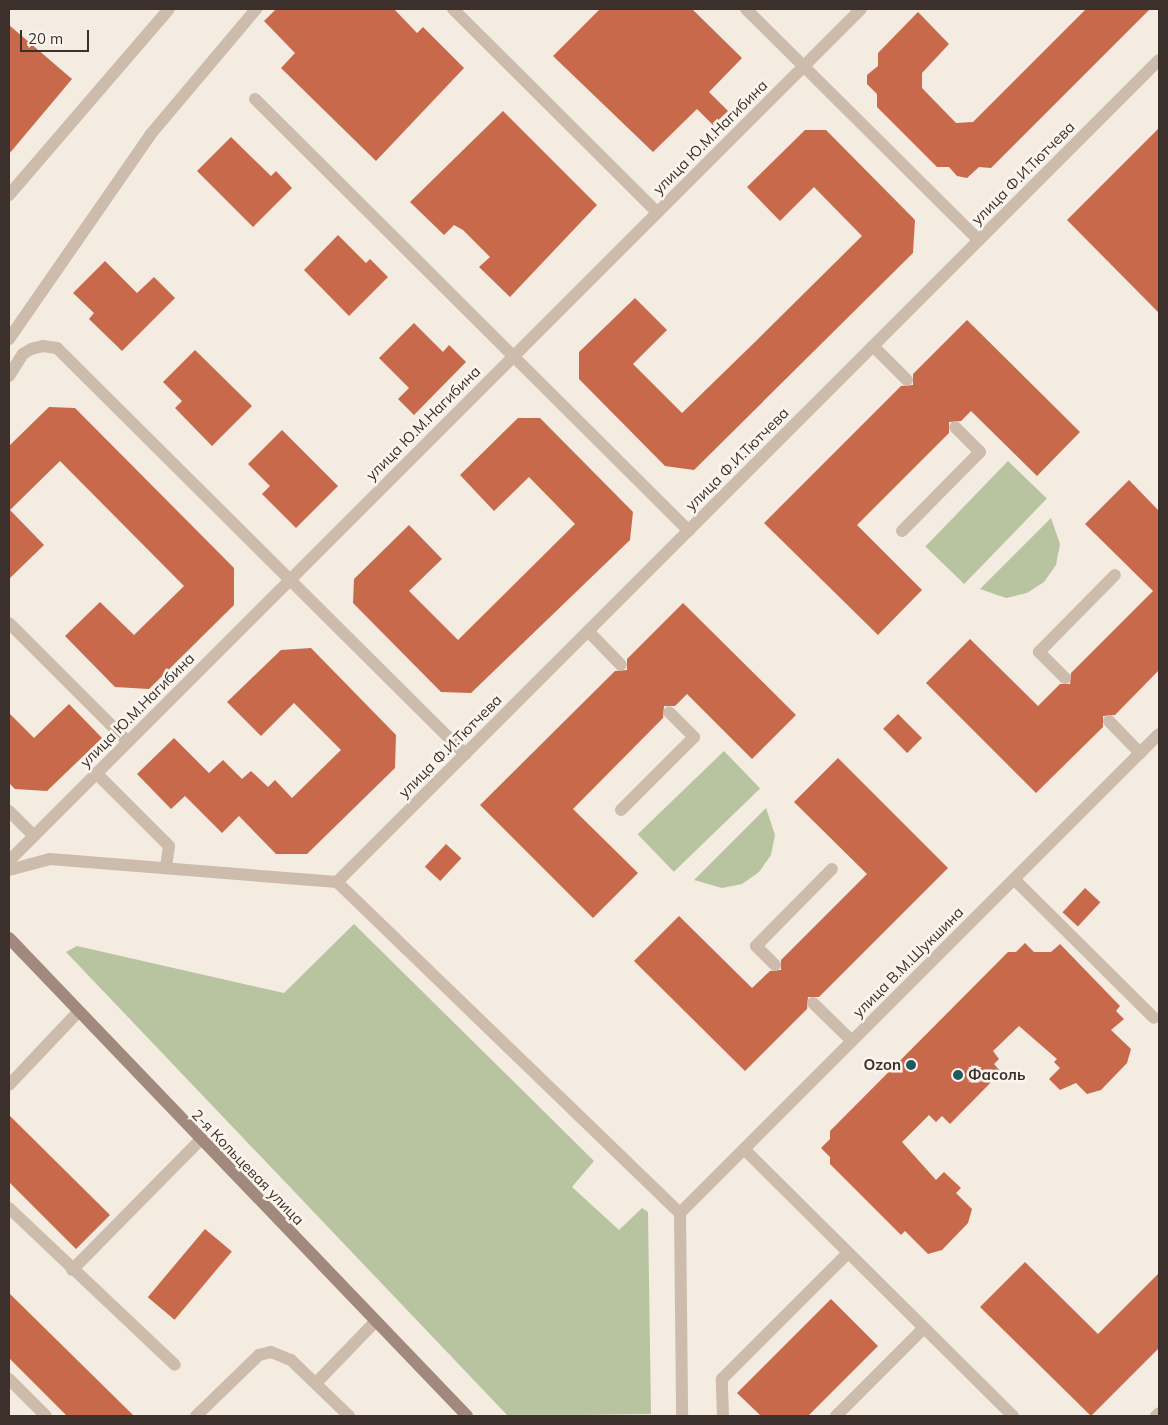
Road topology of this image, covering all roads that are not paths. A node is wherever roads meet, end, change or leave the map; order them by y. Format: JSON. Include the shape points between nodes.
{"nodes":[{"id":1,"x":169,"y":9,"type":"edge"},
{"id":2,"x":256,"y":9,"type":"edge"},
{"id":3,"x":453,"y":9,"type":"edge"},
{"id":4,"x":746,"y":9,"type":"edge"},
{"id":5,"x":861,"y":9,"type":"edge"},
{"id":6,"x":1159,"y":60,"type":"edge"},
{"id":7,"x":803,"y":66,"type":"junction"},
{"id":8,"x":255,"y":99,"type":"dead end"},
{"id":9,"x":9,"y":195,"type":"edge"},
{"id":10,"x":657,"y":212,"type":"junction"},
{"id":11,"x":978,"y":240,"type":"junction"},
{"id":12,"x":9,"y":338,"type":"edge"},
{"id":13,"x":873,"y":346,"type":"junction"},
{"id":14,"x":513,"y":356,"type":"junction"},
{"id":15,"x":9,"y":376,"type":"edge"},
{"id":16,"x":908,"y":380,"type":"dead end"},
{"id":17,"x":955,"y":427,"type":"dead end"},
{"id":18,"x":688,"y":530,"type":"junction"},
{"id":19,"x":902,"y":530,"type":"dead end"},
{"id":20,"x":1115,"y":575,"type":"dead end"},
{"id":21,"x":290,"y":580,"type":"junction"},
{"id":22,"x":9,"y":623,"type":"edge"},
{"id":23,"x":588,"y":631,"type":"junction"},
{"id":24,"x":621,"y":664,"type":"dead end"},
{"id":25,"x":1066,"y":678,"type":"dead end"},
{"id":26,"x":669,"y":712,"type":"dead end"},
{"id":27,"x":1109,"y":721,"type":"dead end"},
{"id":28,"x":1159,"y":734,"type":"edge"},
{"id":29,"x":128,"y":742,"type":"junction"},
{"id":30,"x":1140,"y":753,"type":"junction"},
{"id":31,"x":465,"y":754,"type":"junction"},
{"id":32,"x":96,"y":773,"type":"junction"},
{"id":33,"x":621,"y":810,"type":"dead end"},
{"id":34,"x":9,"y":812,"type":"edge"},
{"id":35,"x":34,"y":836,"type":"junction"},
{"id":36,"x":9,"y":861,"type":"edge"},
{"id":37,"x":166,"y":868,"type":"junction"},
{"id":38,"x":832,"y":869,"type":"dead end"},
{"id":39,"x":9,"y":870,"type":"edge"},
{"id":40,"x":1014,"y":879,"type":"junction"},
{"id":41,"x":337,"y":882,"type":"junction"},
{"id":42,"x":9,"y":938,"type":"edge"},
{"id":43,"x":776,"y":965,"type":"dead end"},
{"id":44,"x":813,"y":1003,"type":"dead end"},
{"id":45,"x":77,"y":1013,"type":"junction"},
{"id":46,"x":1154,"y":1018,"type":"dead end"},
{"id":47,"x":852,"y":1041,"type":"junction"},
{"id":48,"x":9,"y":1085,"type":"edge"},
{"id":49,"x":199,"y":1140,"type":"junction"},
{"id":50,"x":744,"y":1149,"type":"junction"},
{"id":51,"x":9,"y":1208,"type":"edge"},
{"id":52,"x":680,"y":1213,"type":"junction"},
{"id":53,"x":848,"y":1253,"type":"junction"},
{"id":54,"x":72,"y":1270,"type":"junction"},
{"id":55,"x":375,"y":1322,"type":"junction"},
{"id":56,"x":924,"y":1328,"type":"junction"},
{"id":57,"x":175,"y":1365,"type":"dead end"},
{"id":58,"x":9,"y":1379,"type":"edge"},
{"id":59,"x":316,"y":1382,"type":"junction"},
{"id":60,"x":1159,"y":1413,"type":"edge"},
{"id":61,"x":46,"y":1416,"type":"edge"},
{"id":62,"x":196,"y":1416,"type":"edge"},
{"id":63,"x":349,"y":1416,"type":"edge"},
{"id":64,"x":467,"y":1416,"type":"edge"},
{"id":65,"x":682,"y":1416,"type":"edge"},
{"id":66,"x":723,"y":1416,"type":"edge"},
{"id":67,"x":836,"y":1416,"type":"edge"},
{"id":68,"x":1013,"y":1416,"type":"edge"},
{"id":69,"x":1156,"y":1416,"type":"edge"}],
"edges":[{"from":1,"to":9,"type":"street"},
{"from":2,"to":12,"type":"street","via":[[150,135]]},
{"from":3,"to":10,"type":"street"},
{"from":4,"to":7,"type":"street"},
{"from":5,"to":7,"type":"street","name":"улица Ю.М.Нагибина"},
{"from":6,"to":11,"type":"street","name":"улица Ф.И.Тютчева"},
{"from":7,"to":10,"type":"street","name":"улица Ю.М.Нагибина"},
{"from":7,"to":11,"type":"street"},
{"from":8,"to":14,"type":"street"},
{"from":10,"to":14,"type":"street","name":"улица Ю.М.Нагибина"},
{"from":11,"to":13,"type":"street","name":"улица Ф.И.Тютчева"},
{"from":13,"to":16,"type":"street"},
{"from":13,"to":18,"type":"street","name":"улица Ф.И.Тютчева"},
{"from":14,"to":18,"type":"street"},
{"from":14,"to":21,"type":"street","name":"улица Ю.М.Нагибина"},
{"from":15,"to":21,"type":"street","via":[[22,354],[43,346],[57,348]]},
{"from":17,"to":19,"type":"street","via":[[980,452]]},
{"from":18,"to":23,"type":"street","name":"улица Ф.И.Тютчева"},
{"from":20,"to":25,"type":"street","via":[[1039,652]]},
{"from":21,"to":29,"type":"street","name":"улица Ю.М.Нагибина"},
{"from":21,"to":31,"type":"street"},
{"from":22,"to":29,"type":"street"},
{"from":23,"to":24,"type":"street"},
{"from":23,"to":31,"type":"street","name":"улица Ф.И.Тютчева"},
{"from":26,"to":33,"type":"street","via":[[694,737]]},
{"from":27,"to":30,"type":"street"},
{"from":28,"to":30,"type":"street","name":"улица В.М.Шукшина"},
{"from":29,"to":32,"type":"street","name":"улица Ю.М.Нагибина"},
{"from":30,"to":40,"type":"street","name":"улица В.М.Шукшина"},
{"from":31,"to":41,"type":"street","name":"улица Ф.И.Тютчева"},
{"from":32,"to":35,"type":"street","name":"улица Ю.М.Нагибина"},
{"from":32,"to":37,"type":"street","via":[[169,846]]},
{"from":34,"to":35,"type":"street"},
{"from":35,"to":36,"type":"street","name":"улица Ю.М.Нагибина"},
{"from":37,"to":39,"type":"street","via":[[50,859]]},
{"from":37,"to":41,"type":"street"},
{"from":38,"to":43,"type":"street","via":[[756,946]]},
{"from":40,"to":46,"type":"street"},
{"from":40,"to":47,"type":"street","name":"улица В.М.Шукшина"},
{"from":41,"to":52,"type":"street"},
{"from":42,"to":45,"type":"main road","name":"2-я Кольцевая улица"},
{"from":44,"to":47,"type":"street"},
{"from":45,"to":48,"type":"street"},
{"from":45,"to":49,"type":"main road","name":"2-я Кольцевая улица"},
{"from":47,"to":50,"type":"street","name":"улица В.М.Шукшина"},
{"from":49,"to":54,"type":"street"},
{"from":49,"to":55,"type":"main road","name":"2-я Кольцевая улица"},
{"from":50,"to":52,"type":"street","name":"улица В.М.Шукшина"},
{"from":50,"to":53,"type":"street"},
{"from":51,"to":54,"type":"street"},
{"from":52,"to":65,"type":"street"},
{"from":53,"to":56,"type":"street"},
{"from":53,"to":66,"type":"street","via":[[722,1379]]},
{"from":54,"to":57,"type":"street"},
{"from":55,"to":59,"type":"street"},
{"from":55,"to":64,"type":"main road","name":"2-я Кольцевая улица"},
{"from":56,"to":67,"type":"street"},
{"from":56,"to":68,"type":"street"},
{"from":58,"to":61,"type":"street"},
{"from":59,"to":62,"type":"street","via":[[290,1360],[271,1352],[259,1354]]},
{"from":59,"to":63,"type":"street"},
{"from":60,"to":69,"type":"street"}]}
